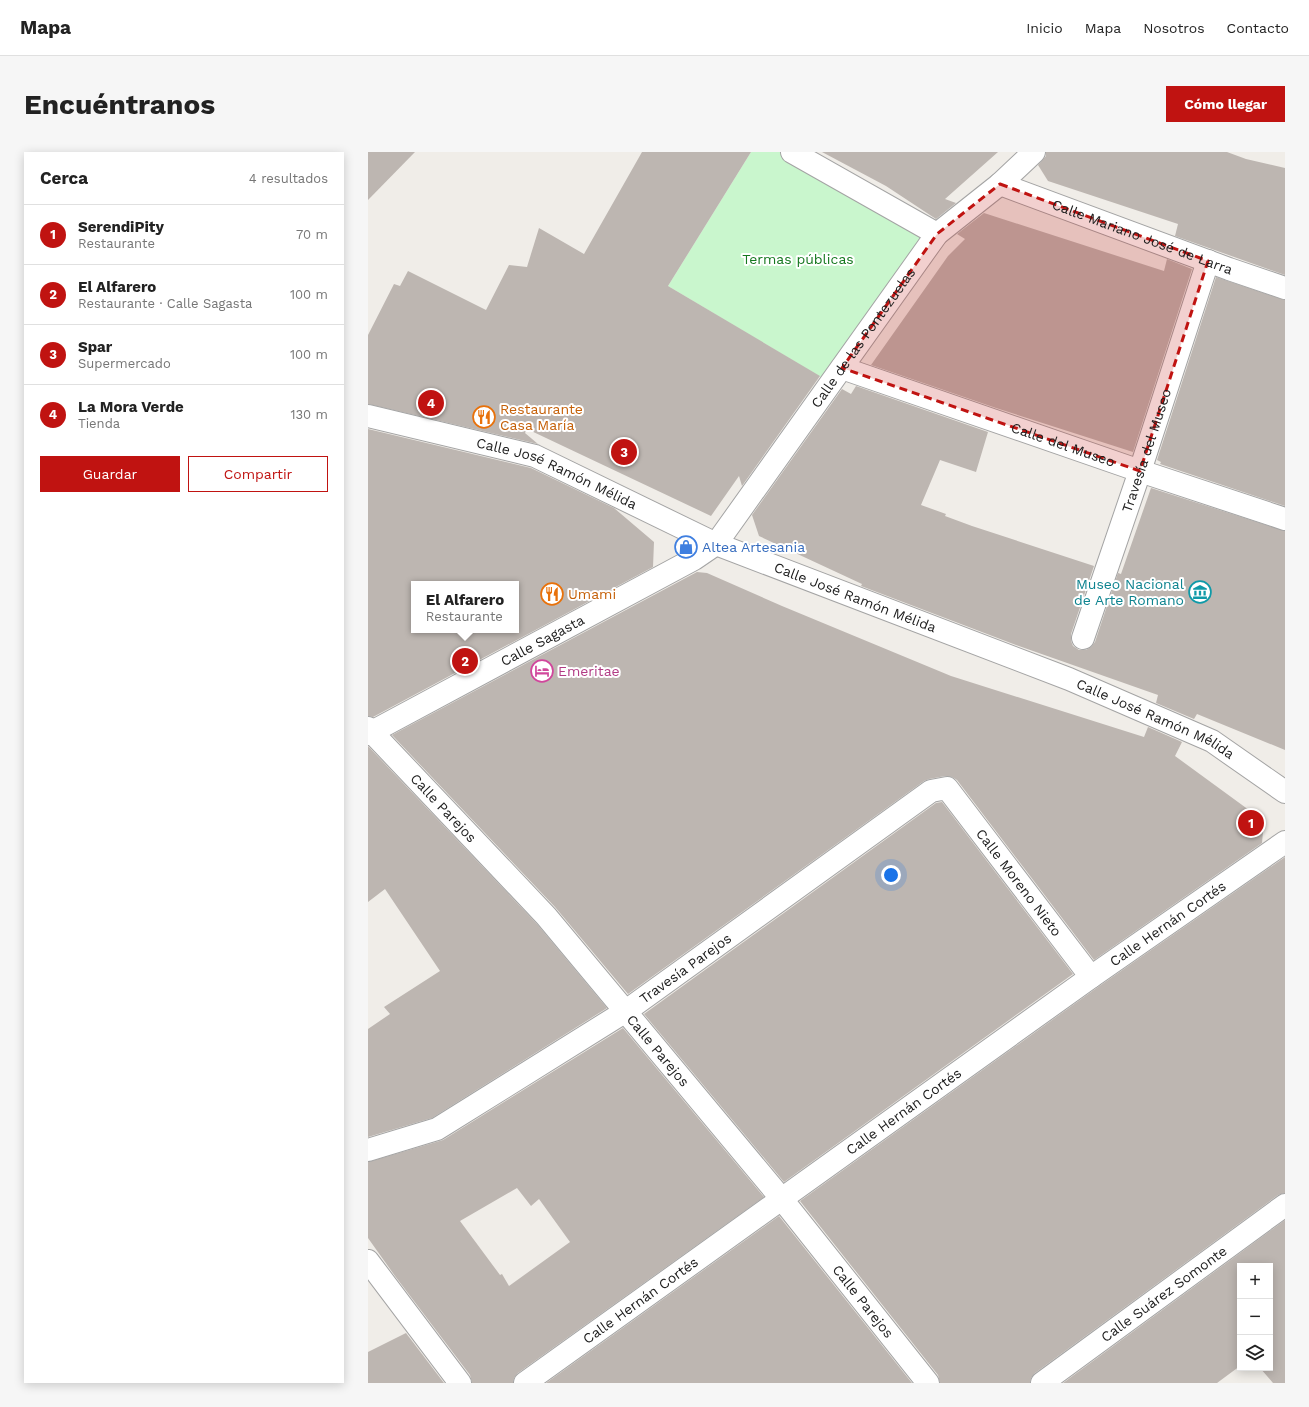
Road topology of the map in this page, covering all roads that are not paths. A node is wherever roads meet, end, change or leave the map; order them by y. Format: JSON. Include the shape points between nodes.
{"nodes":[{"id":1,"x":792,"y":152,"type":"edge"},
{"id":2,"x":1034,"y":152,"type":"edge"},
{"id":3,"x":1000,"y":184,"type":"junction"},
{"id":4,"x":937,"y":234,"type":"junction"},
{"id":5,"x":1208,"y":261,"type":"junction"},
{"id":6,"x":1285,"y":288,"type":"edge"},
{"id":7,"x":842,"y":368,"type":"junction"},
{"id":8,"x":368,"y":416,"type":"edge"},
{"id":9,"x":1140,"y":471,"type":"junction"},
{"id":10,"x":1285,"y":519,"type":"edge"},
{"id":11,"x":716,"y":544,"type":"junction"},
{"id":12,"x":1083,"y":638,"type":"dead end"},
{"id":13,"x":370,"y":731,"type":"edge"},
{"id":14,"x":947,"y":788,"type":"joint"},
{"id":15,"x":1285,"y":792,"type":"edge"},
{"id":16,"x":1285,"y":842,"type":"edge"},
{"id":17,"x":1090,"y":976,"type":"junction"},
{"id":18,"x":626,"y":1011,"type":"junction"},
{"id":19,"x":368,"y":1150,"type":"edge"},
{"id":20,"x":781,"y":1198,"type":"junction"},
{"id":21,"x":1285,"y":1205,"type":"edge"},
{"id":22,"x":368,"y":1261,"type":"edge"},
{"id":23,"x":460,"y":1383,"type":"edge"},
{"id":24,"x":525,"y":1383,"type":"edge"},
{"id":25,"x":928,"y":1383,"type":"edge"},
{"id":26,"x":1042,"y":1383,"type":"edge"}],
"edges":[{"from":1,"to":4,"type":"street"},
{"from":2,"to":3,"type":"street","name":"Calle de las Pontezuelas"},
{"from":3,"to":4,"type":"street","name":"Calle de las Pontezuelas"},
{"from":3,"to":5,"type":"street","name":"Calle Mariano José de Larra"},
{"from":4,"to":7,"type":"street","name":"Calle de las Pontezuelas"},
{"from":5,"to":6,"type":"street","name":"Calle Mariano José de Larra"},
{"from":5,"to":9,"type":"street","name":"Travesía del Museo"},
{"from":7,"to":9,"type":"street","name":"Calle del Museo"},
{"from":7,"to":11,"type":"street","name":"Calle de las Pontezuelas"},
{"from":8,"to":11,"type":"street","name":"Calle José Ramón Mélida","via":[[535,456]]},
{"from":9,"to":10,"type":"street","name":"Calle del Museo"},
{"from":9,"to":12,"type":"street","name":"Travesía del Museo"},
{"from":11,"to":13,"type":"street","name":"Calle Sagasta","via":[[694,559]]},
{"from":11,"to":15,"type":"street","name":"Calle José Ramón Mélida","via":[[1069,680],[1212,741]]},
{"from":13,"to":18,"type":"street","name":"Calle Parejos","via":[[546,916]]},
{"from":14,"to":17,"type":"street","name":"Calle Moreno Nieto"},
{"from":14,"to":18,"type":"street","name":"Travesía Parejos","via":[[931,791]]},
{"from":16,"to":17,"type":"street","name":"Calle Hernán Cortés"},
{"from":17,"to":20,"type":"street","name":"Calle Hernán Cortés"},
{"from":18,"to":19,"type":"street","name":"Travesía Parejos","via":[[437,1129]]},
{"from":18,"to":20,"type":"street","name":"Calle Parejos"},
{"from":20,"to":24,"type":"street","name":"Calle Hernán Cortés"},
{"from":20,"to":25,"type":"street","name":"Calle Parejos"},
{"from":21,"to":26,"type":"street","name":"Calle Suárez Somonte"},
{"from":22,"to":23,"type":"street"}]}
